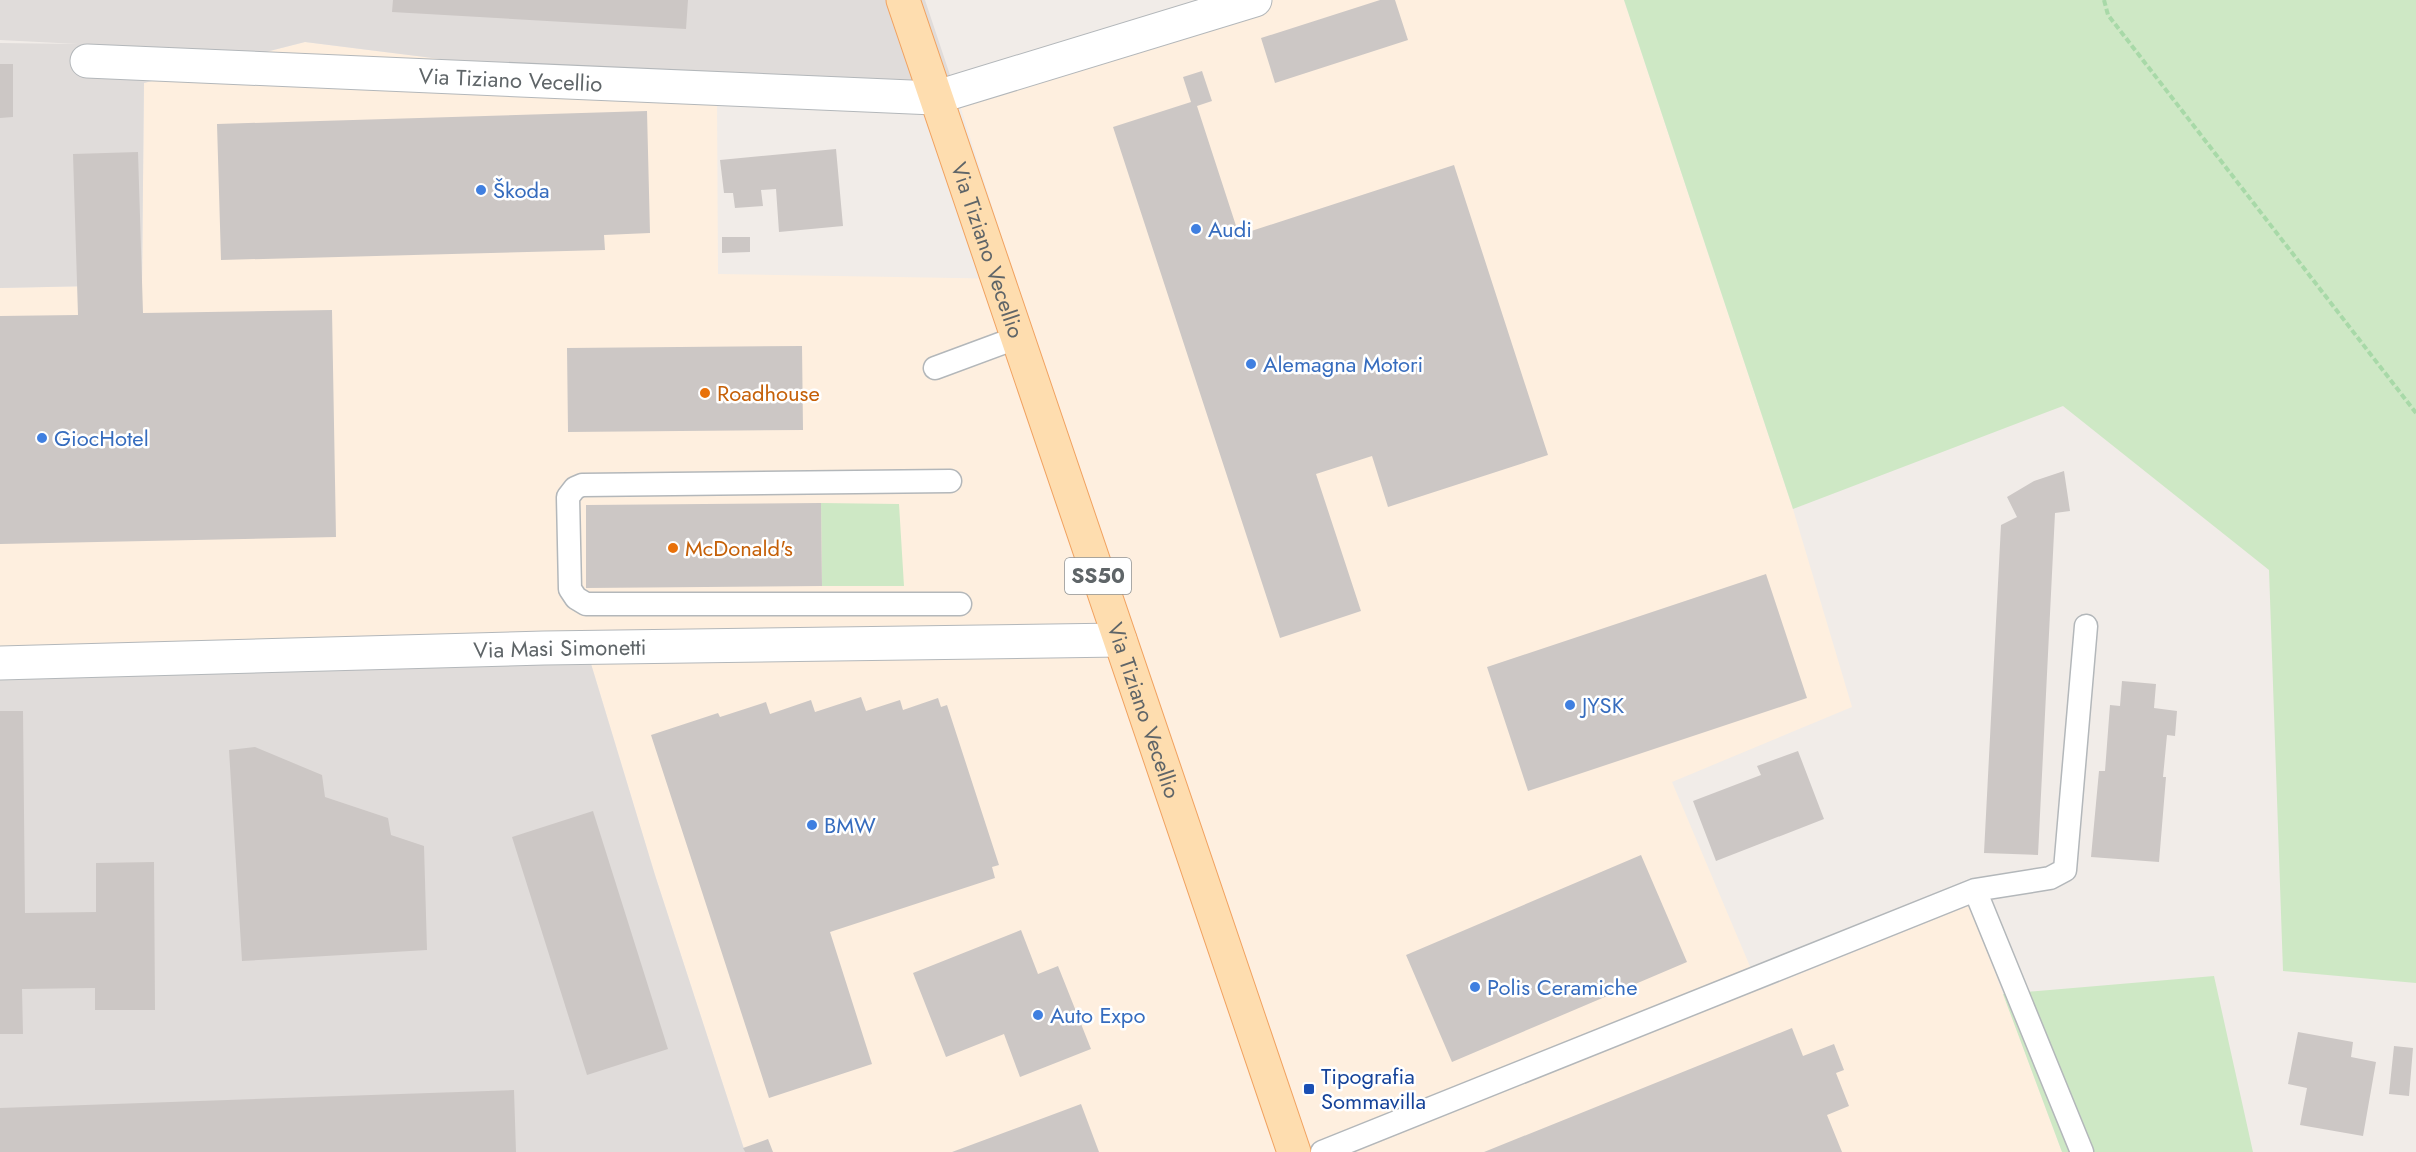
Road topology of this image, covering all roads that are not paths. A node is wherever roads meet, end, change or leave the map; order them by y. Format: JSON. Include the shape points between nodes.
{"nodes":[{"id":1,"x":903,"y":0,"type":"edge"},
{"id":2,"x":1255,"y":0,"type":"edge"},
{"id":3,"x":87,"y":61,"type":"dead end"},
{"id":4,"x":934,"y":98,"type":"junction"},
{"id":5,"x":1016,"y":338,"type":"junction"},
{"id":6,"x":935,"y":368,"type":"dead end"},
{"id":7,"x":950,"y":481,"type":"dead end"},
{"id":8,"x":960,"y":604,"type":"dead end"},
{"id":9,"x":2086,"y":626,"type":"dead end"},
{"id":10,"x":1120,"y":640,"type":"junction"},
{"id":11,"x":0,"y":663,"type":"edge"},
{"id":12,"x":1975,"y":890,"type":"junction"},
{"id":13,"x":1294,"y":1152,"type":"edge"},
{"id":14,"x":1322,"y":1152,"type":"edge"},
{"id":15,"x":2082,"y":1152,"type":"edge"}],
"edges":[{"from":1,"to":4,"type":"main road","name":"Via Tiziano Vecellio","number":"SS50"},
{"from":2,"to":4,"type":"street"},
{"from":3,"to":4,"type":"street","name":"Via Tiziano Vecellio"},
{"from":4,"to":5,"type":"main road","name":"Via Tiziano Vecellio","number":"SS50"},
{"from":5,"to":6,"type":"lane"},
{"from":5,"to":10,"type":"main road","name":"Via Tiziano Vecellio","number":"SS50"},
{"from":7,"to":8,"type":"lane","via":[[582,485],[567,497],[570,589],[586,603]]},
{"from":9,"to":12,"type":"lane","via":[[2065,870],[2050,878]]},
{"from":10,"to":11,"type":"street","name":"Via Masi Simonetti","via":[[544,648]]},
{"from":10,"to":13,"type":"main road","name":"Via Tiziano Vecellio","number":"SS50"},
{"from":12,"to":14,"type":"lane"},
{"from":12,"to":15,"type":"lane"}]}
